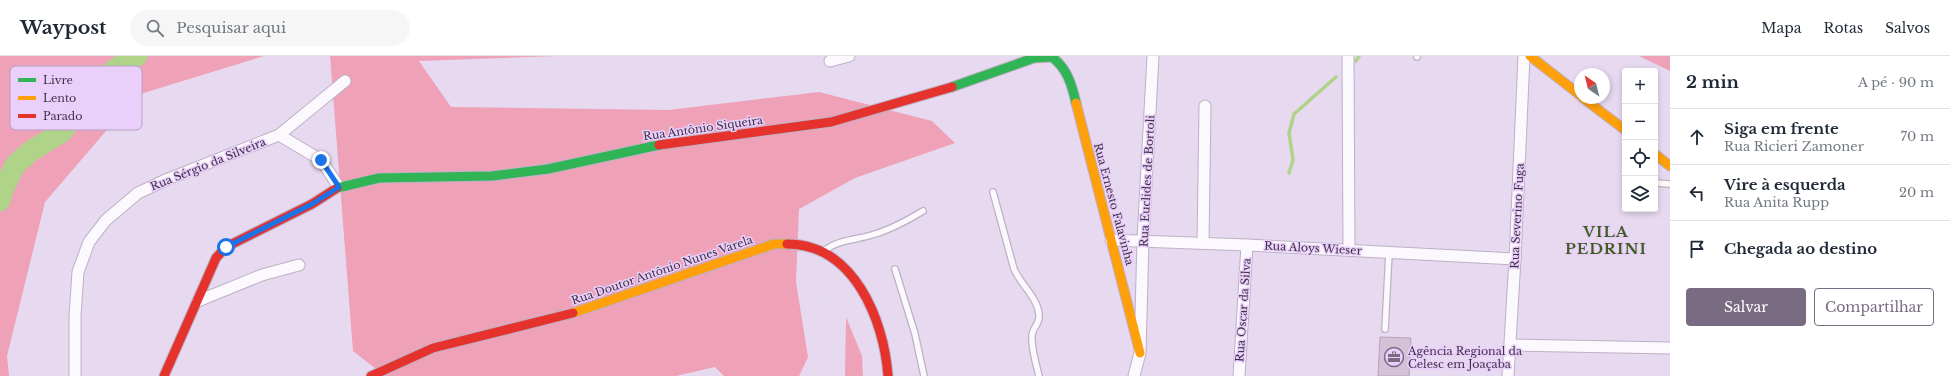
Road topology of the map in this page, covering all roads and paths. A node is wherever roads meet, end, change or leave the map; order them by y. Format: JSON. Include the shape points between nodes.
{"nodes":[{"id":1,"x":849,"y":56,"type":"edge"},
{"id":2,"x":1153,"y":56,"type":"edge"},
{"id":3,"x":1348,"y":56,"type":"edge"},
{"id":4,"x":1524,"y":56,"type":"edge"},
{"id":5,"x":1530,"y":56,"type":"edge"},
{"id":6,"x":830,"y":61,"type":"dead end"},
{"id":7,"x":1060,"y":63,"type":"joint"},
{"id":8,"x":345,"y":81,"type":"dead end"},
{"id":9,"x":1574,"y":90,"type":"edge"},
{"id":10,"x":1592,"y":104,"type":"edge"},
{"id":11,"x":1205,"y":106,"type":"dead end"},
{"id":12,"x":1622,"y":128,"type":"edge"},
{"id":13,"x":279,"y":135,"type":"junction"},
{"id":14,"x":1658,"y":156,"type":"edge"},
{"id":15,"x":1670,"y":166,"type":"edge"},
{"id":16,"x":1658,"y":183,"type":"edge"},
{"id":17,"x":1670,"y":184,"type":"edge"},
{"id":18,"x":339,"y":187,"type":"junction"},
{"id":19,"x":993,"y":192,"type":"dead end"},
{"id":20,"x":923,"y":211,"type":"dead end"},
{"id":21,"x":1110,"y":240,"type":"junction"},
{"id":22,"x":1143,"y":240,"type":"junction"},
{"id":23,"x":1203,"y":243,"type":"junction"},
{"id":24,"x":1247,"y":245,"type":"junction"},
{"id":25,"x":806,"y":246,"type":"junction"},
{"id":26,"x":1349,"y":250,"type":"junction"},
{"id":27,"x":823,"y":252,"type":"junction"},
{"id":28,"x":1390,"y":252,"type":"junction"},
{"id":29,"x":1515,"y":259,"type":"junction"},
{"id":30,"x":299,"y":265,"type":"dead end"},
{"id":31,"x":895,"y":269,"type":"dead end"},
{"id":32,"x":198,"y":301,"type":"junction"},
{"id":33,"x":1386,"y":329,"type":"dead end"},
{"id":34,"x":1510,"y":345,"type":"junction"},
{"id":35,"x":1670,"y":348,"type":"edge"},
{"id":36,"x":1140,"y":353,"type":"junction"},
{"id":37,"x":75,"y":376,"type":"edge"},
{"id":38,"x":164,"y":376,"type":"edge"},
{"id":39,"x":371,"y":376,"type":"edge"},
{"id":40,"x":812,"y":376,"type":"edge"},
{"id":41,"x":888,"y":376,"type":"edge"},
{"id":42,"x":924,"y":376,"type":"edge"},
{"id":43,"x":1038,"y":376,"type":"edge"},
{"id":44,"x":1134,"y":376,"type":"edge"},
{"id":45,"x":1239,"y":376,"type":"edge"},
{"id":46,"x":1508,"y":376,"type":"edge"}],
"edges":[{"from":1,"to":6,"type":"street"},
{"from":2,"to":22,"type":"street","name":"Rua Euclides de Bortoli"},
{"from":3,"to":26,"type":"street"},
{"from":4,"to":29,"type":"street","name":"Rua Severino Fuga"},
{"from":5,"to":9,"type":"street"},
{"from":7,"to":18,"type":"street","name":"Rua Antônio Siqueira","via":[[1052,57],[1034,58],[940,92],[831,122],[654,146],[548,169],[492,176],[379,178]]},
{"from":7,"to":21,"type":"street","name":"Rua Ernesto Falavinha","via":[[1071,82]]},
{"from":8,"to":13,"type":"street","name":"Rua Sérgio da Silveira"},
{"from":10,"to":12,"type":"street"},
{"from":11,"to":23,"type":"street"},
{"from":13,"to":18,"type":"street","via":[[321,160]]},
{"from":13,"to":37,"type":"street","name":"Rua Sérgio da Silveira","via":[[168,178],[138,193],[106,220],[88,242],[78,272]]},
{"from":14,"to":15,"type":"street"},
{"from":16,"to":17,"type":"lane"},
{"from":18,"to":32,"type":"street","name":"Rua Antônio Siqueira","via":[[312,204],[226,247],[216,258]]},
{"from":19,"to":43,"type":"lane","via":[[1014,269],[1019,281],[1035,302],[1040,315],[1032,336]]},
{"from":20,"to":27,"type":"lane","via":[[876,234],[834,244]]},
{"from":21,"to":22,"type":"street","name":"Rua Aloys Wieser"},
{"from":21,"to":36,"type":"street","name":"Rua Ernesto Falavinha"},
{"from":22,"to":23,"type":"street","name":"Rua Aloys Wieser"},
{"from":22,"to":36,"type":"street","name":"Rua Euclides de Bortoli"},
{"from":23,"to":24,"type":"street","name":"Rua Aloys Wieser"},
{"from":24,"to":26,"type":"street","name":"Rua Aloys Wieser"},
{"from":24,"to":45,"type":"street","name":"Rua Oscar da Silva"},
{"from":25,"to":27,"type":"street","name":"Rua Doutor Antônio Nunes Varela"},
{"from":25,"to":39,"type":"street","name":"Rua Doutor Antônio Nunes Varela","via":[[795,243],[774,244],[559,318],[433,348]]},
{"from":25,"to":40,"type":"path","via":[[820,274],[828,306],[828,337]]},
{"from":26,"to":28,"type":"street","name":"Rua Aloys Wieser"},
{"from":27,"to":41,"type":"street","name":"Rua Doutor Antônio Nunes Varela","via":[[851,274],[873,307],[885,344]]},
{"from":28,"to":29,"type":"street","name":"Rua Aloys Wieser"},
{"from":28,"to":33,"type":"lane"},
{"from":29,"to":34,"type":"street","name":"Rua Severino Fuga"},
{"from":30,"to":32,"type":"street","via":[[262,275]]},
{"from":31,"to":42,"type":"lane","via":[[915,334]]},
{"from":32,"to":38,"type":"street","name":"Rua Antônio Siqueira"},
{"from":34,"to":35,"type":"street"},
{"from":34,"to":46,"type":"street","name":"Rua Severino Fuga"},
{"from":36,"to":44,"type":"street","name":"Rua Euclides de Bortoli"}]}
